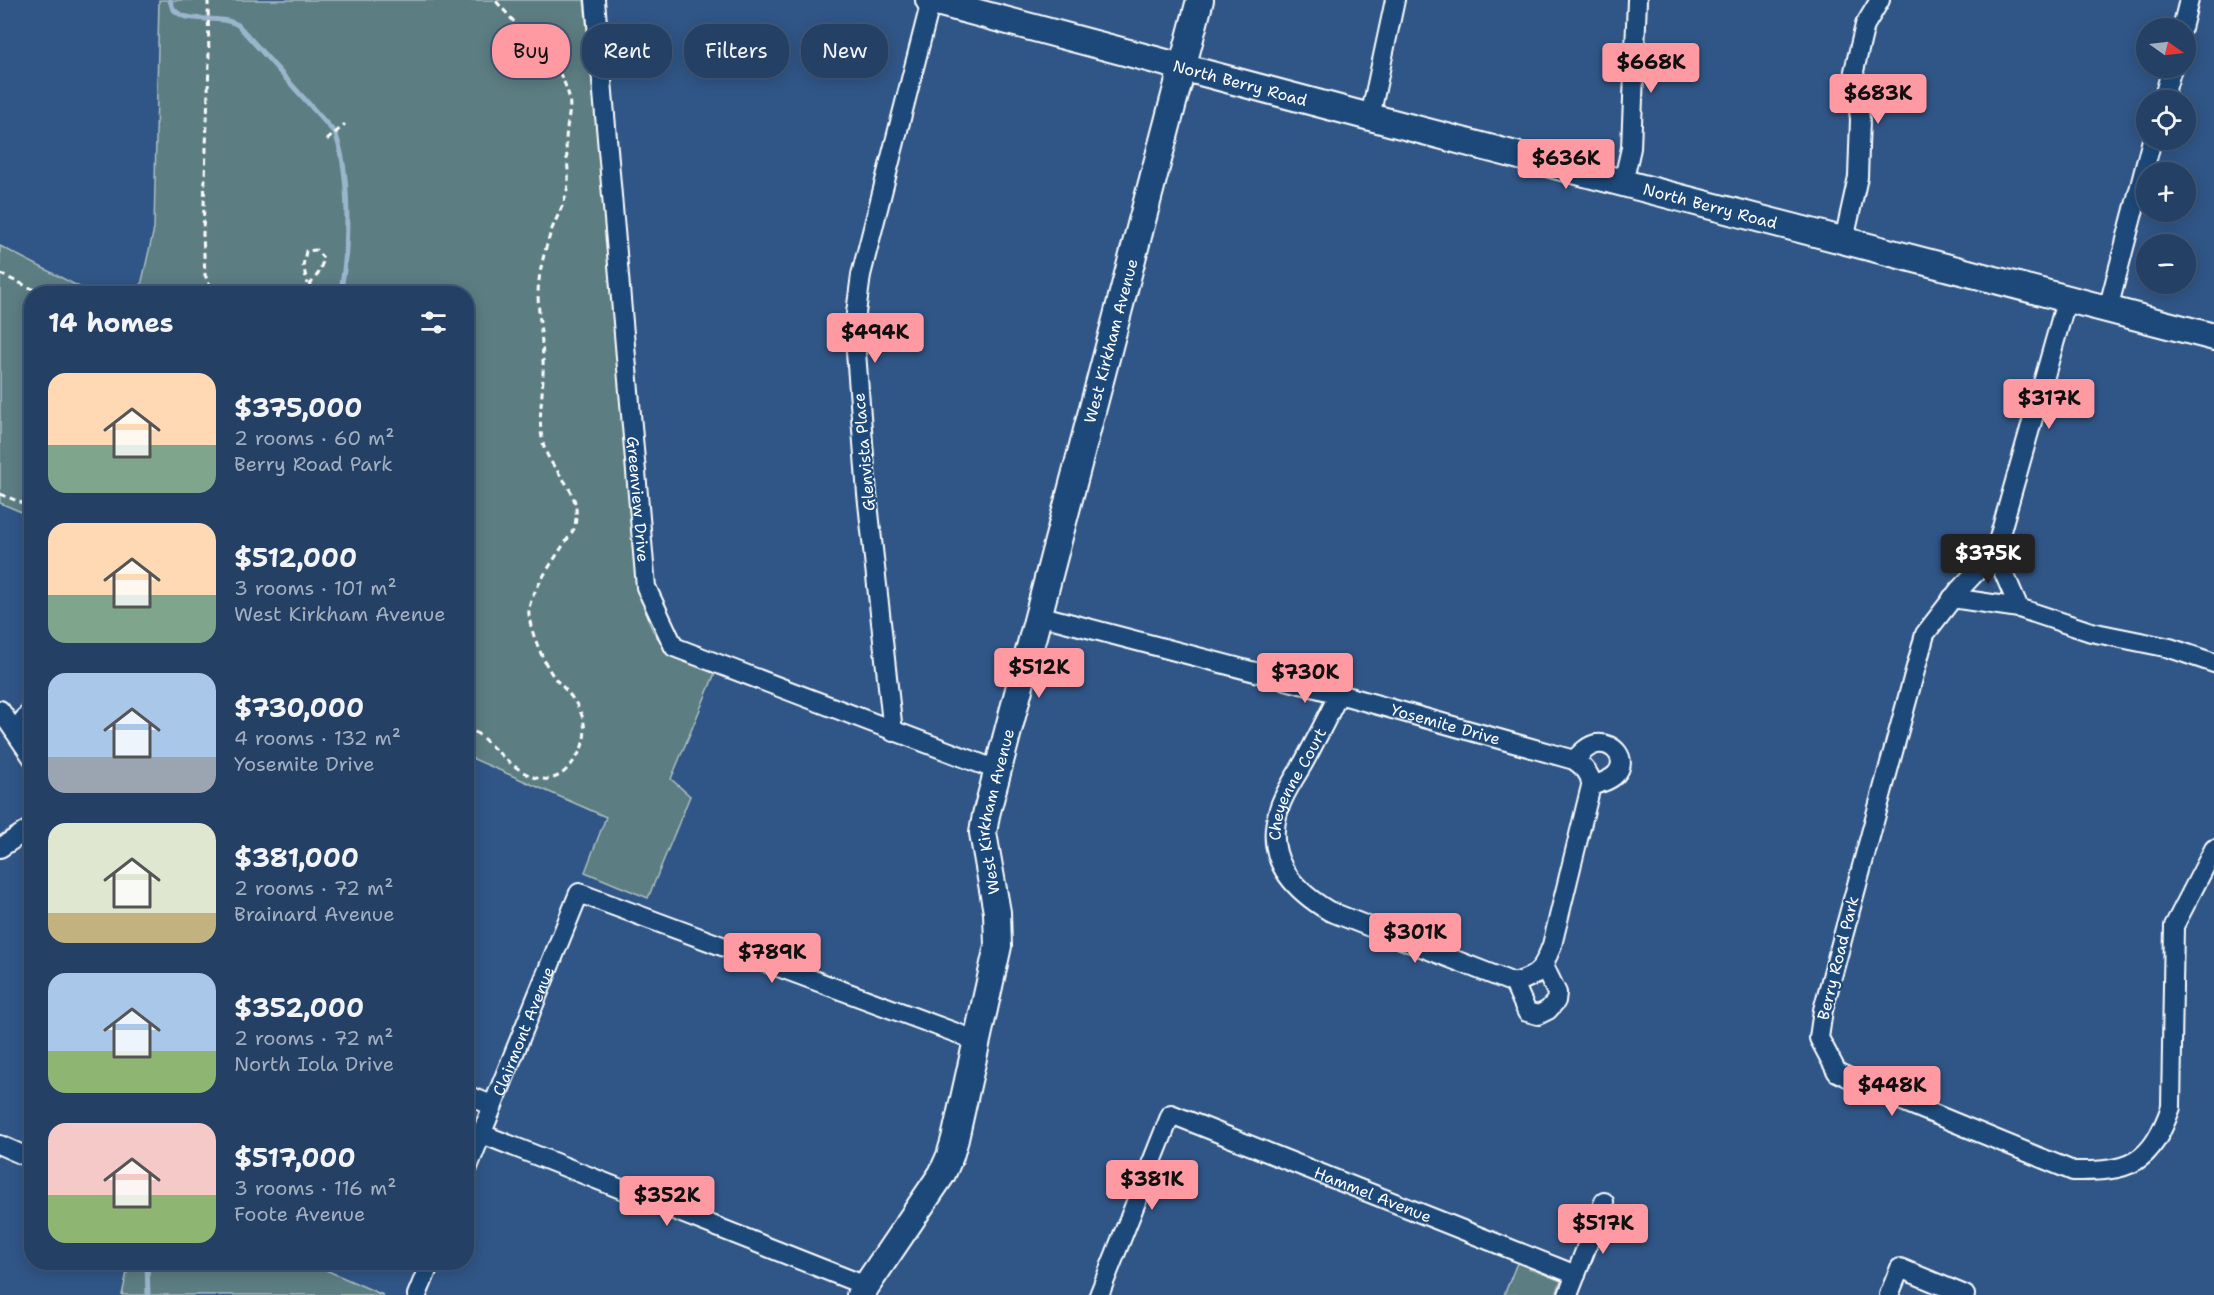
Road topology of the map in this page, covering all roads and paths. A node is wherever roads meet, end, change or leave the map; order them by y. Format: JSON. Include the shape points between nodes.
{"nodes":[{"id":1,"x":495,"y":0,"type":"edge"},
{"id":2,"x":595,"y":0,"type":"edge"},
{"id":3,"x":930,"y":0,"type":"edge"},
{"id":4,"x":1200,"y":0,"type":"edge"},
{"id":5,"x":1395,"y":0,"type":"edge"},
{"id":6,"x":1637,"y":0,"type":"edge"},
{"id":7,"x":1880,"y":0,"type":"edge"},
{"id":8,"x":2189,"y":0,"type":"edge"},
{"id":9,"x":208,"y":2,"type":"edge"},
{"id":10,"x":2184,"y":18,"type":"edge"},
{"id":11,"x":1182,"y":68,"type":"junction"},
{"id":12,"x":1370,"y":117,"type":"junction"},
{"id":13,"x":345,"y":124,"type":"dead end"},
{"id":14,"x":327,"y":140,"type":"dead end"},
{"id":15,"x":2149,"y":150,"type":"edge"},
{"id":16,"x":1623,"y":183,"type":"junction"},
{"id":17,"x":1845,"y":240,"type":"junction"},
{"id":18,"x":0,"y":274,"type":"edge"},
{"id":19,"x":308,"y":284,"type":"joint"},
{"id":20,"x":26,"y":286,"type":"edge"},
{"id":21,"x":210,"y":286,"type":"edge"},
{"id":22,"x":2067,"y":298,"type":"junction"},
{"id":23,"x":2108,"y":309,"type":"junction"},
{"id":24,"x":2214,"y":337,"type":"edge"},
{"id":25,"x":0,"y":494,"type":"edge"},
{"id":26,"x":24,"y":504,"type":"edge"},
{"id":27,"x":1995,"y":552,"type":"junction"},
{"id":28,"x":1952,"y":598,"type":"junction"},
{"id":29,"x":2019,"y":608,"type":"junction"},
{"id":30,"x":1038,"y":615,"type":"junction"},
{"id":31,"x":2214,"y":663,"type":"edge"},
{"id":32,"x":1339,"y":694,"type":"junction"},
{"id":33,"x":0,"y":710,"type":"edge"},
{"id":34,"x":24,"y":719,"type":"edge"},
{"id":35,"x":15,"y":731,"type":"junction"},
{"id":36,"x":893,"y":732,"type":"junction"},
{"id":37,"x":474,"y":733,"type":"edge"},
{"id":38,"x":24,"y":745,"type":"edge"},
{"id":39,"x":1579,"y":763,"type":"junction"},
{"id":40,"x":997,"y":770,"type":"junction"},
{"id":41,"x":1591,"y":786,"type":"junction"},
{"id":42,"x":24,"y":832,"type":"edge"},
{"id":43,"x":0,"y":848,"type":"edge"},
{"id":44,"x":2214,"y":849,"type":"edge"},
{"id":45,"x":1544,"y":966,"type":"junction"},
{"id":46,"x":1514,"y":983,"type":"junction"},
{"id":47,"x":978,"y":1041,"type":"junction"},
{"id":48,"x":474,"y":1098,"type":"edge"},
{"id":49,"x":492,"y":1105,"type":"junction"},
{"id":50,"x":482,"y":1134,"type":"junction"},
{"id":51,"x":0,"y":1145,"type":"edge"},
{"id":52,"x":474,"y":1153,"type":"edge"},
{"id":53,"x":24,"y":1156,"type":"edge"},
{"id":54,"x":1604,"y":1203,"type":"dead end"},
{"id":55,"x":427,"y":1270,"type":"edge"},
{"id":56,"x":1576,"y":1275,"type":"junction"},
{"id":57,"x":863,"y":1291,"type":"edge"},
{"id":58,"x":417,"y":1295,"type":"edge"},
{"id":59,"x":1099,"y":1295,"type":"edge"},
{"id":60,"x":1568,"y":1295,"type":"edge"},
{"id":61,"x":1889,"y":1295,"type":"edge"},
{"id":62,"x":1965,"y":1295,"type":"edge"}],
"edges":[{"from":1,"to":37,"type":"path","via":[[560,75],[571,103],[566,139],[568,183],[549,237],[538,295],[543,365],[542,440],[576,503],[576,520],[529,610],[532,630],[546,663],[580,709],[585,734],[583,746],[567,770],[549,779],[516,768]]},
{"from":2,"to":36,"type":"street","name":"Greenview Drive","via":[[646,587],[674,647]]},
{"from":3,"to":11,"type":"street","name":"North Berry Road"},
{"from":3,"to":36,"type":"street","name":"Glenvista Place","via":[[861,274],[856,313],[867,494]]},
{"from":4,"to":11,"type":"street","name":"West Kirkham Avenue"},
{"from":5,"to":12,"type":"street"},
{"from":6,"to":16,"type":"street","via":[[1631,147]]},
{"from":7,"to":17,"type":"street","via":[[1865,25],[1854,71],[1860,119],[1858,177]]},
{"from":8,"to":10,"type":"street"},
{"from":9,"to":21,"type":"path","via":[[209,85],[202,234],[205,275]]},
{"from":11,"to":12,"type":"street","name":"North Berry Road"},
{"from":11,"to":30,"type":"street","name":"West Kirkham Avenue"},
{"from":12,"to":16,"type":"street","name":"North Berry Road"},
{"from":13,"to":14,"type":"path"},
{"from":15,"to":23,"type":"street"},
{"from":16,"to":17,"type":"street","name":"North Berry Road"},
{"from":17,"to":22,"type":"street","name":"North Berry Road"},
{"from":18,"to":20,"type":"path"},
{"from":19,"to":19,"type":"path","via":[[318,274],[324,259],[316,250],[306,251],[303,266]]},
{"from":22,"to":23,"type":"street","name":"North Berry Road"},
{"from":22,"to":27,"type":"street","name":"Berry Road Park"},
{"from":23,"to":24,"type":"street","name":"North Berry Road"},
{"from":25,"to":26,"type":"path"},
{"from":27,"to":28,"type":"street","name":"Berry Road Park"},
{"from":27,"to":29,"type":"street"},
{"from":28,"to":29,"type":"street"},
{"from":28,"to":44,"type":"street","name":"Berry Road Park","via":[[1925,634],[1823,1010],[1819,1038],[1837,1072],[2073,1171],[2105,1172],[2131,1165],[2151,1148],[2171,1107],[2174,926]]},
{"from":29,"to":31,"type":"street","via":[[2091,632],[2170,648]]},
{"from":30,"to":32,"type":"street","name":"Yosemite Drive"},
{"from":30,"to":40,"type":"street","name":"West Kirkham Avenue"},
{"from":32,"to":39,"type":"street","name":"Yosemite Drive"},
{"from":32,"to":46,"type":"street","name":"Cheyenne Court","via":[[1279,807],[1274,831],[1276,854],[1288,877],[1307,898],[1329,911]]},
{"from":33,"to":35,"type":"street"},
{"from":34,"to":35,"type":"street"},
{"from":35,"to":38,"type":"street"},
{"from":36,"to":40,"type":"street","name":"Greenview Drive"},
{"from":39,"to":41,"type":"street"},
{"from":39,"to":41,"type":"street","via":[[1584,750],[1596,744],[1612,746],[1619,754],[1622,763],[1617,773]]},
{"from":40,"to":47,"type":"street","name":"West Kirkham Avenue","via":[[983,833],[997,912],[998,946]]},
{"from":41,"to":45,"type":"street"},
{"from":42,"to":43,"type":"street"},
{"from":45,"to":46,"type":"street","via":[[1530,978]]},
{"from":45,"to":46,"type":"street","via":[[1557,993],[1548,1010],[1538,1015],[1527,1012]]},
{"from":47,"to":49,"type":"street","name":"Clairmont Avenue","via":[[579,893]]},
{"from":47,"to":57,"type":"street","name":"West Kirkham Avenue","via":[[950,1156],[942,1174]]},
{"from":48,"to":49,"type":"street"},
{"from":49,"to":50,"type":"street","name":"Clairmont Avenue"},
{"from":50,"to":52,"type":"street","name":"Clairmont Avenue"},
{"from":50,"to":57,"type":"street"},
{"from":51,"to":53,"type":"street"},
{"from":54,"to":56,"type":"street"},
{"from":55,"to":58,"type":"street"},
{"from":56,"to":59,"type":"street","name":"Hammel Avenue","via":[[1171,1114]]},
{"from":56,"to":60,"type":"street"},
{"from":61,"to":62,"type":"street","via":[[1900,1268]]}]}
